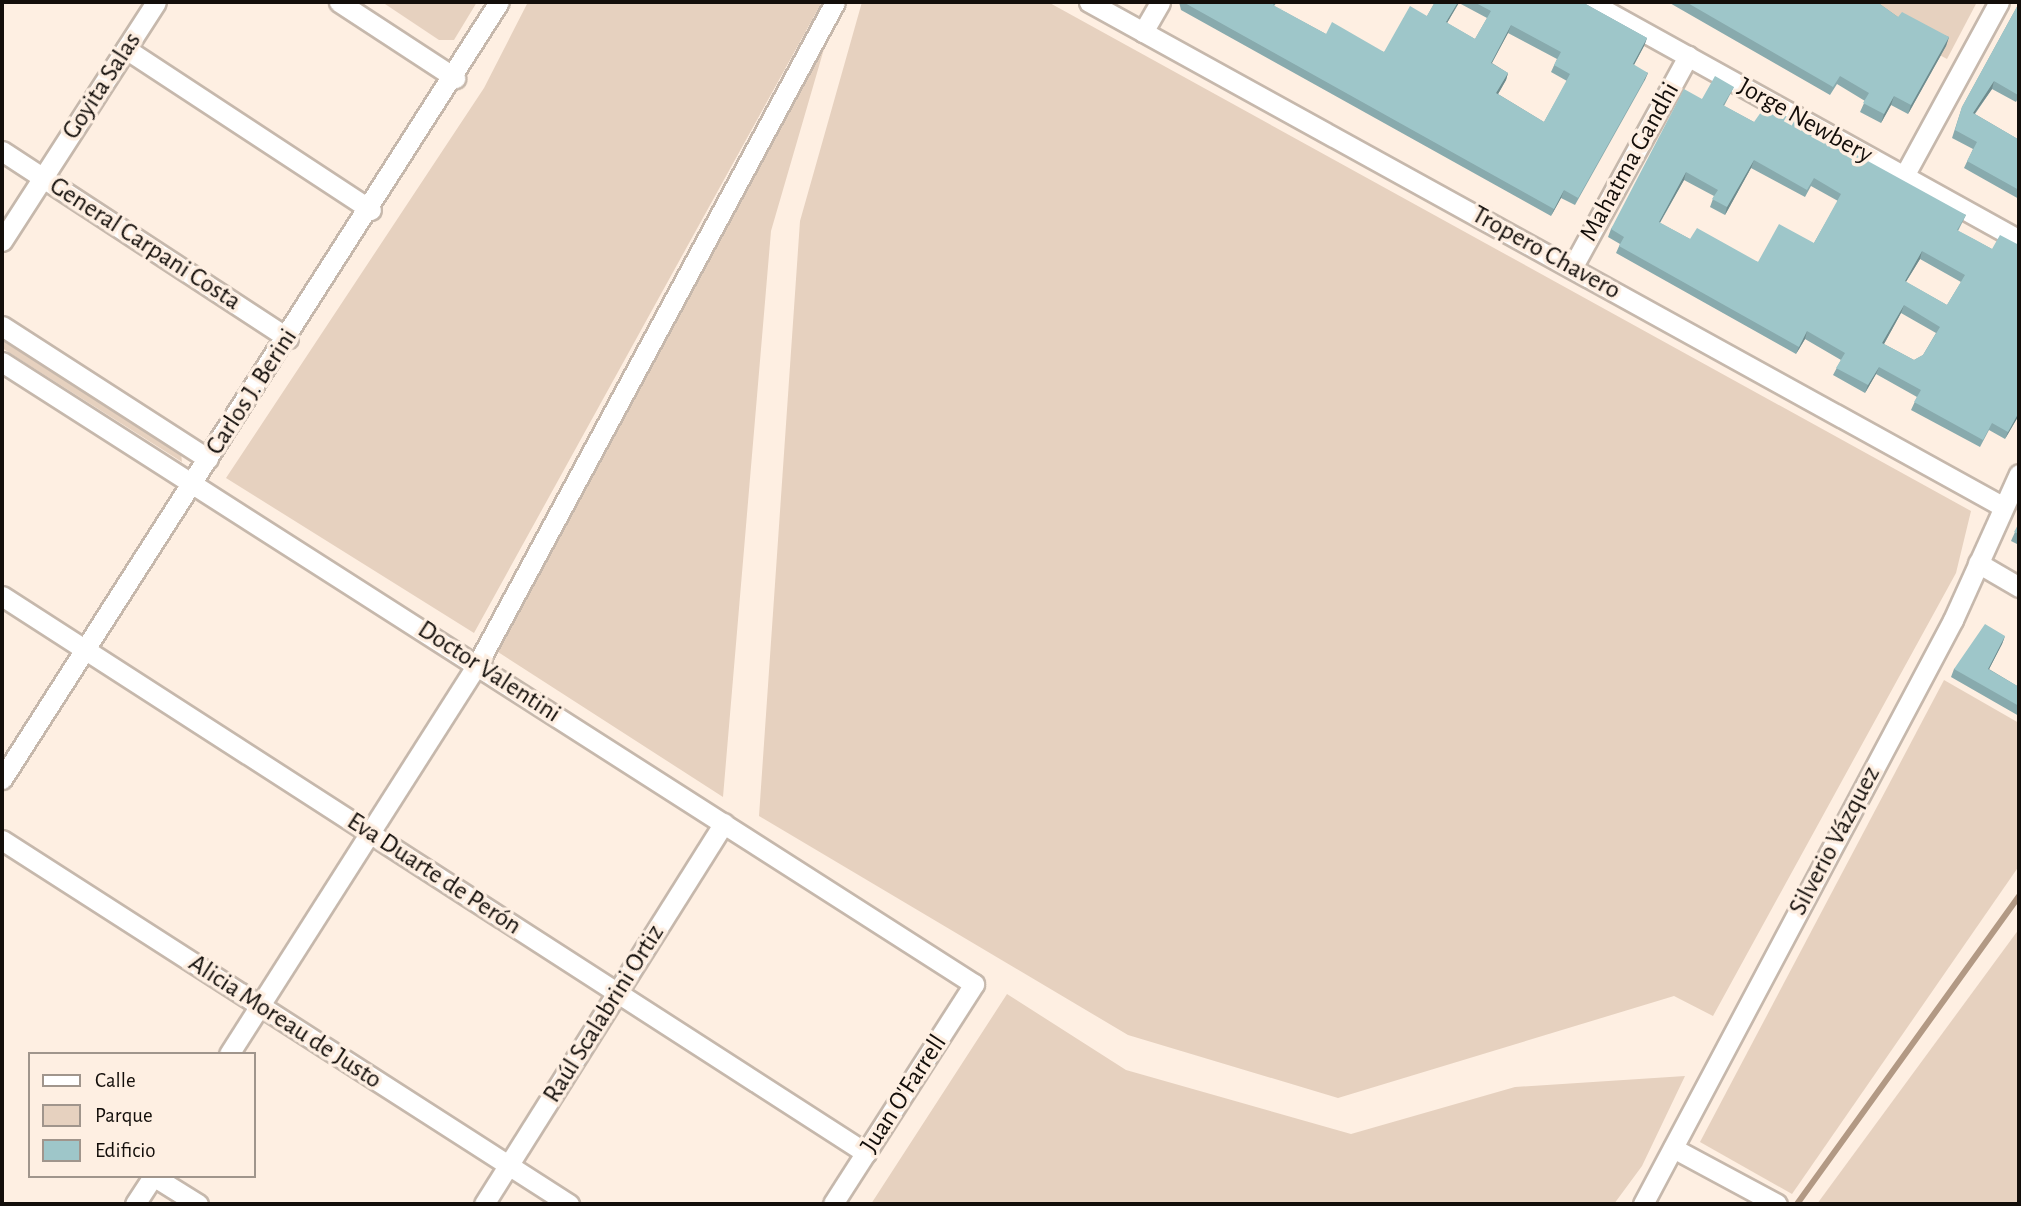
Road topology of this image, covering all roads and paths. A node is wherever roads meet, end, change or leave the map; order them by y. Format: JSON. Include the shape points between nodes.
{"nodes":[{"id":1,"x":156,"y":2,"type":"edge"},
{"id":2,"x":339,"y":2,"type":"edge"},
{"id":3,"x":499,"y":2,"type":"edge"},
{"id":4,"x":835,"y":2,"type":"edge"},
{"id":5,"x":1089,"y":2,"type":"edge"},
{"id":6,"x":1160,"y":2,"type":"edge"},
{"id":7,"x":1590,"y":2,"type":"edge"},
{"id":8,"x":1998,"y":2,"type":"edge"},
{"id":9,"x":1143,"y":32,"type":"junction"},
{"id":10,"x":126,"y":49,"type":"junction"},
{"id":11,"x":1688,"y":56,"type":"junction"},
{"id":12,"x":456,"y":78,"type":"junction"},
{"id":13,"x":2,"y":151,"type":"edge"},
{"id":14,"x":1904,"y":176,"type":"junction"},
{"id":15,"x":43,"y":178,"type":"junction"},
{"id":16,"x":371,"y":210,"type":"junction"},
{"id":17,"x":2019,"y":240,"type":"edge"},
{"id":18,"x":2,"y":241,"type":"edge"},
{"id":19,"x":1573,"y":268,"type":"junction"},
{"id":20,"x":2,"y":326,"type":"edge"},
{"id":21,"x":288,"y":338,"type":"junction"},
{"id":22,"x":2,"y":362,"type":"edge"},
{"id":23,"x":208,"y":459,"type":"junction"},
{"id":24,"x":2019,"y":474,"type":"edge"},
{"id":25,"x":192,"y":483,"type":"junction"},
{"id":26,"x":2002,"y":506,"type":"junction"},
{"id":27,"x":1978,"y":564,"type":"junction"},
{"id":28,"x":2019,"y":587,"type":"edge"},
{"id":29,"x":2,"y":596,"type":"edge"},
{"id":30,"x":86,"y":650,"type":"junction"},
{"id":31,"x":477,"y":665,"type":"junction"},
{"id":32,"x":2,"y":779,"type":"edge"},
{"id":33,"x":724,"y":823,"type":"junction"},
{"id":34,"x":369,"y":832,"type":"junction"},
{"id":35,"x":2,"y":840,"type":"edge"},
{"id":36,"x":974,"y":984,"type":"joint"},
{"id":37,"x":617,"y":991,"type":"junction"},
{"id":38,"x":259,"y":1006,"type":"junction"},
{"id":39,"x":230,"y":1052,"type":"edge"},
{"id":40,"x":1673,"y":1148,"type":"junction"},
{"id":41,"x":866,"y":1153,"type":"junction"},
{"id":42,"x":508,"y":1165,"type":"junction"},
{"id":43,"x":152,"y":1178,"type":"edge"},
{"id":44,"x":156,"y":1178,"type":"edge"},
{"id":45,"x":135,"y":1204,"type":"edge"},
{"id":46,"x":198,"y":1204,"type":"edge"},
{"id":47,"x":484,"y":1204,"type":"edge"},
{"id":48,"x":569,"y":1204,"type":"edge"},
{"id":49,"x":833,"y":1204,"type":"edge"},
{"id":50,"x":1643,"y":1204,"type":"edge"},
{"id":51,"x":1777,"y":1204,"type":"edge"}],
"edges":[{"from":1,"to":10,"type":"street","name":"Goyita Salas"},
{"from":2,"to":12,"type":"street"},
{"from":3,"to":12,"type":"street","name":"Carlos J. Berini"},
{"from":4,"to":31,"type":"street"},
{"from":5,"to":9,"type":"street","name":"Tropero Chavero"},
{"from":6,"to":9,"type":"street"},
{"from":7,"to":11,"type":"street","name":"Jorge Newbery"},
{"from":8,"to":14,"type":"street"},
{"from":9,"to":19,"type":"street","name":"Tropero Chavero"},
{"from":10,"to":15,"type":"street","name":"Goyita Salas"},
{"from":10,"to":16,"type":"street"},
{"from":11,"to":14,"type":"street","name":"Jorge Newbery"},
{"from":11,"to":19,"type":"street","name":"Mahatma Gandhi"},
{"from":12,"to":16,"type":"street","name":"Carlos J. Berini"},
{"from":13,"to":15,"type":"street","name":"General Carpani Costa"},
{"from":14,"to":17,"type":"street","name":"Jorge Newbery"},
{"from":15,"to":18,"type":"street","name":"Goyita Salas"},
{"from":15,"to":21,"type":"street","name":"General Carpani Costa"},
{"from":16,"to":21,"type":"street","name":"Carlos J. Berini"},
{"from":19,"to":26,"type":"street","name":"Tropero Chavero"},
{"from":20,"to":23,"type":"street"},
{"from":21,"to":23,"type":"street","name":"Carlos J. Berini"},
{"from":22,"to":25,"type":"street","name":"Doctor Valentini"},
{"from":23,"to":25,"type":"street","name":"Carlos J. Berini"},
{"from":24,"to":26,"type":"street","name":"Silverio Vázquez"},
{"from":25,"to":30,"type":"street","name":"Carlos J. Berini"},
{"from":25,"to":31,"type":"street","name":"Doctor Valentini"},
{"from":26,"to":27,"type":"street","name":"Silverio Vázquez"},
{"from":27,"to":28,"type":"street"},
{"from":27,"to":40,"type":"street","name":"Silverio Vázquez"},
{"from":29,"to":30,"type":"street","name":"Eva Duarte de Perón"},
{"from":30,"to":32,"type":"street","name":"Carlos J. Berini"},
{"from":30,"to":34,"type":"street","name":"Eva Duarte de Perón"},
{"from":31,"to":33,"type":"street","name":"Doctor Valentini"},
{"from":31,"to":34,"type":"street"},
{"from":33,"to":36,"type":"street","name":"Doctor Valentini"},
{"from":33,"to":37,"type":"street","name":"Raúl Scalabrini Ortiz"},
{"from":34,"to":37,"type":"street","name":"Eva Duarte de Perón"},
{"from":34,"to":38,"type":"street"},
{"from":35,"to":38,"type":"street","name":"Alicia Moreau de Justo"},
{"from":36,"to":41,"type":"street","name":"Juan O'Farrell"},
{"from":37,"to":41,"type":"street","name":"Eva Duarte de Perón"},
{"from":37,"to":42,"type":"street","name":"Raúl Scalabrini Ortiz"},
{"from":38,"to":39,"type":"street"},
{"from":38,"to":42,"type":"street","name":"Alicia Moreau de Justo"},
{"from":40,"to":50,"type":"street","name":"Silverio Vázquez"},
{"from":40,"to":51,"type":"street"},
{"from":41,"to":49,"type":"street","name":"Juan O'Farrell"},
{"from":42,"to":47,"type":"street","name":"Raúl Scalabrini Ortiz"},
{"from":42,"to":48,"type":"street","name":"Alicia Moreau de Justo"},
{"from":43,"to":45,"type":"street"},
{"from":44,"to":46,"type":"street"}]}
